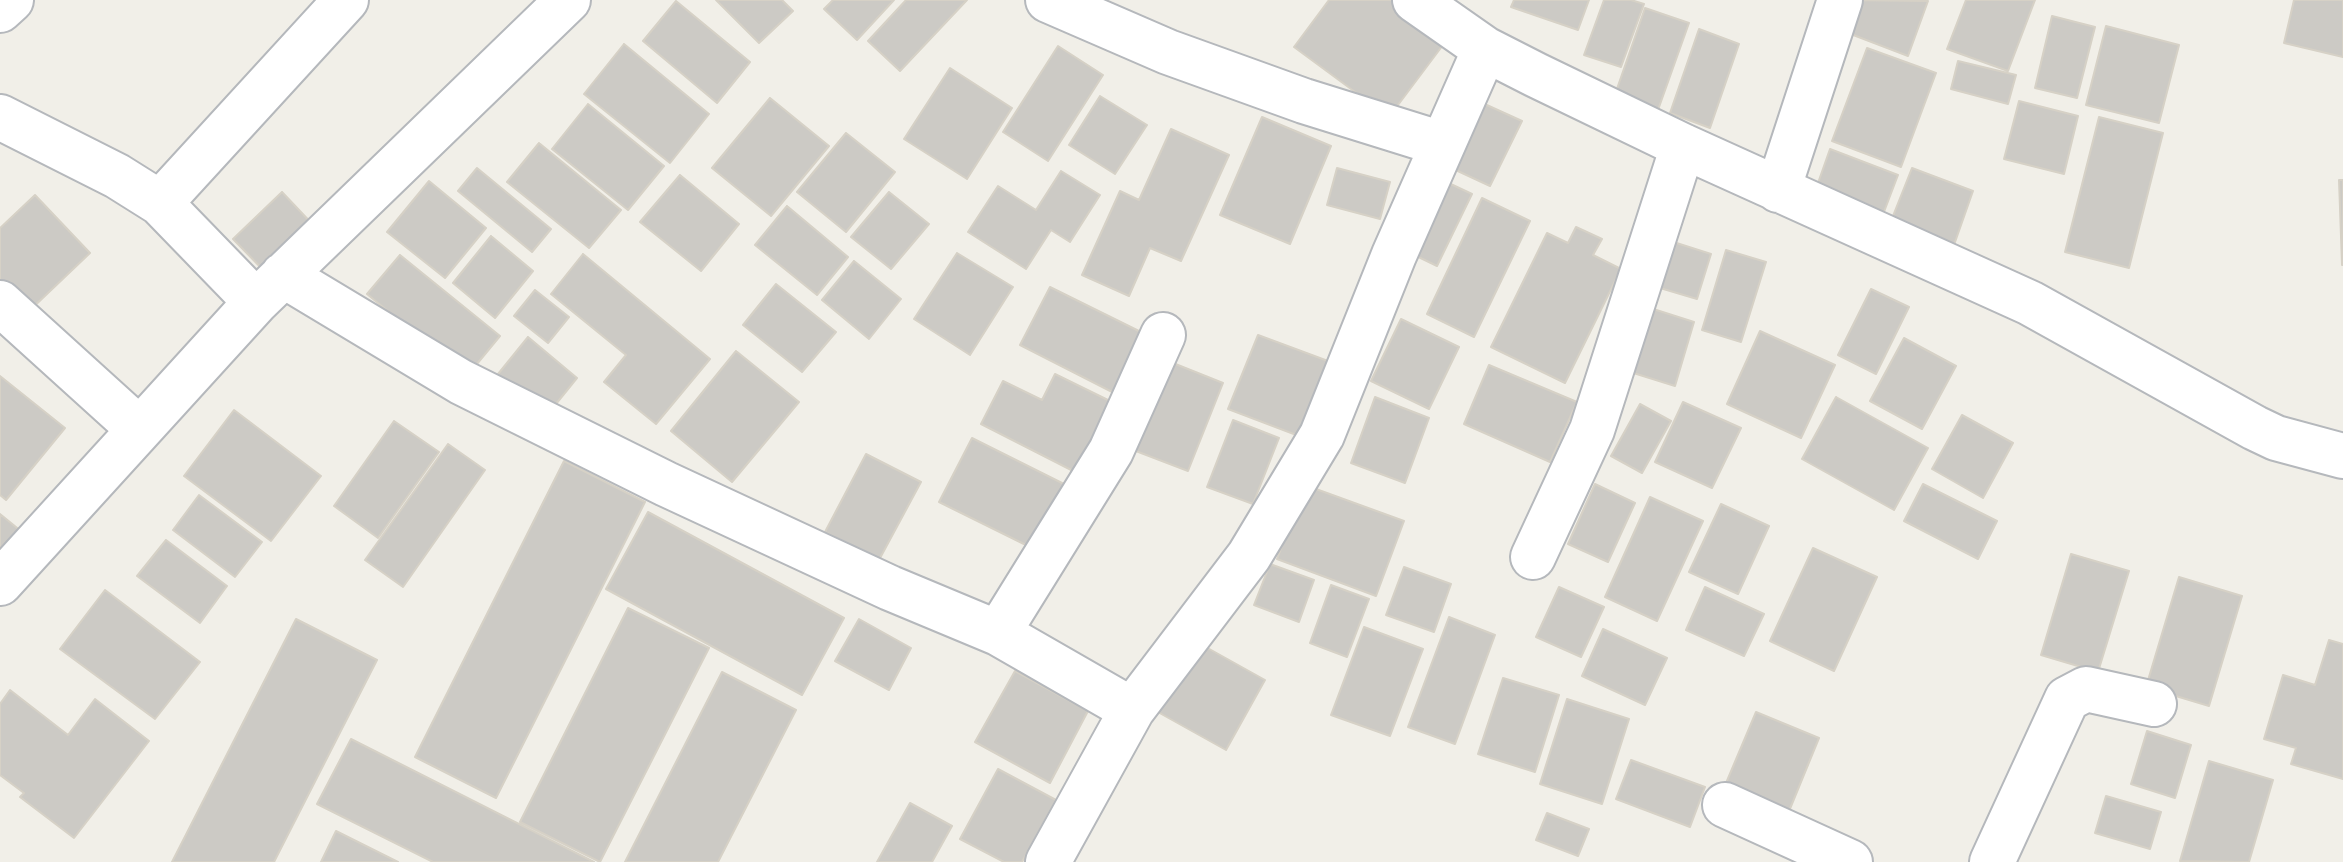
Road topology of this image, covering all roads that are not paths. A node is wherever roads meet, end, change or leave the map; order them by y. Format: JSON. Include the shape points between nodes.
{"nodes":[{"id":1,"x":11,"y":0,"type":"edge"},
{"id":2,"x":346,"y":0,"type":"edge"},
{"id":3,"x":568,"y":0,"type":"edge"},
{"id":4,"x":1048,"y":0,"type":"edge"},
{"id":5,"x":1415,"y":0,"type":"edge"},
{"id":6,"x":1840,"y":0,"type":"edge"},
{"id":7,"x":0,"y":10,"type":"edge"},
{"id":8,"x":1485,"y":49,"type":"junction"},
{"id":9,"x":0,"y":117,"type":"edge"},
{"id":10,"x":1442,"y":144,"type":"junction"},
{"id":11,"x":1683,"y":146,"type":"junction"},
{"id":12,"x":1778,"y":190,"type":"junction"},
{"id":13,"x":160,"y":203,"type":"junction"},
{"id":14,"x":270,"y":289,"type":"junction"},
{"id":15,"x":0,"y":303,"type":"edge"},
{"id":16,"x":1163,"y":335,"type":"dead end"},
{"id":17,"x":139,"y":429,"type":"junction"},
{"id":18,"x":2343,"y":456,"type":"edge"},
{"id":19,"x":1533,"y":557,"type":"dead end"},
{"id":20,"x":0,"y":583,"type":"edge"},
{"id":21,"x":998,"y":633,"type":"junction"},
{"id":22,"x":2154,"y":704,"type":"dead end"},
{"id":23,"x":1132,"y":710,"type":"junction"},
{"id":24,"x":1725,"y":805,"type":"dead end"},
{"id":25,"x":1048,"y":862,"type":"edge"},
{"id":26,"x":1850,"y":862,"type":"edge"},
{"id":27,"x":1992,"y":862,"type":"edge"}],
"edges":[{"from":1,"to":7,"type":"street"},
{"from":2,"to":13,"type":"street"},
{"from":3,"to":14,"type":"street"},
{"from":4,"to":10,"type":"street","via":[[1168,52]]},
{"from":5,"to":8,"type":"street"},
{"from":6,"to":12,"type":"street"},
{"from":8,"to":10,"type":"street"},
{"from":8,"to":11,"type":"street"},
{"from":9,"to":13,"type":"street"},
{"from":10,"to":23,"type":"street","via":[[1322,435],[1249,556]]},
{"from":11,"to":12,"type":"street"},
{"from":11,"to":19,"type":"street","via":[[1592,430]]},
{"from":12,"to":18,"type":"street","via":[[2030,303],[2276,438]]},
{"from":13,"to":14,"type":"street"},
{"from":14,"to":17,"type":"street"},
{"from":14,"to":21,"type":"street","via":[[666,484]]},
{"from":15,"to":17,"type":"street"},
{"from":16,"to":21,"type":"street","via":[[1111,451]]},
{"from":17,"to":20,"type":"street"},
{"from":21,"to":23,"type":"street"},
{"from":22,"to":27,"type":"street","via":[[2086,689],[2067,699]]},
{"from":23,"to":25,"type":"street"},
{"from":24,"to":26,"type":"street"}]}
